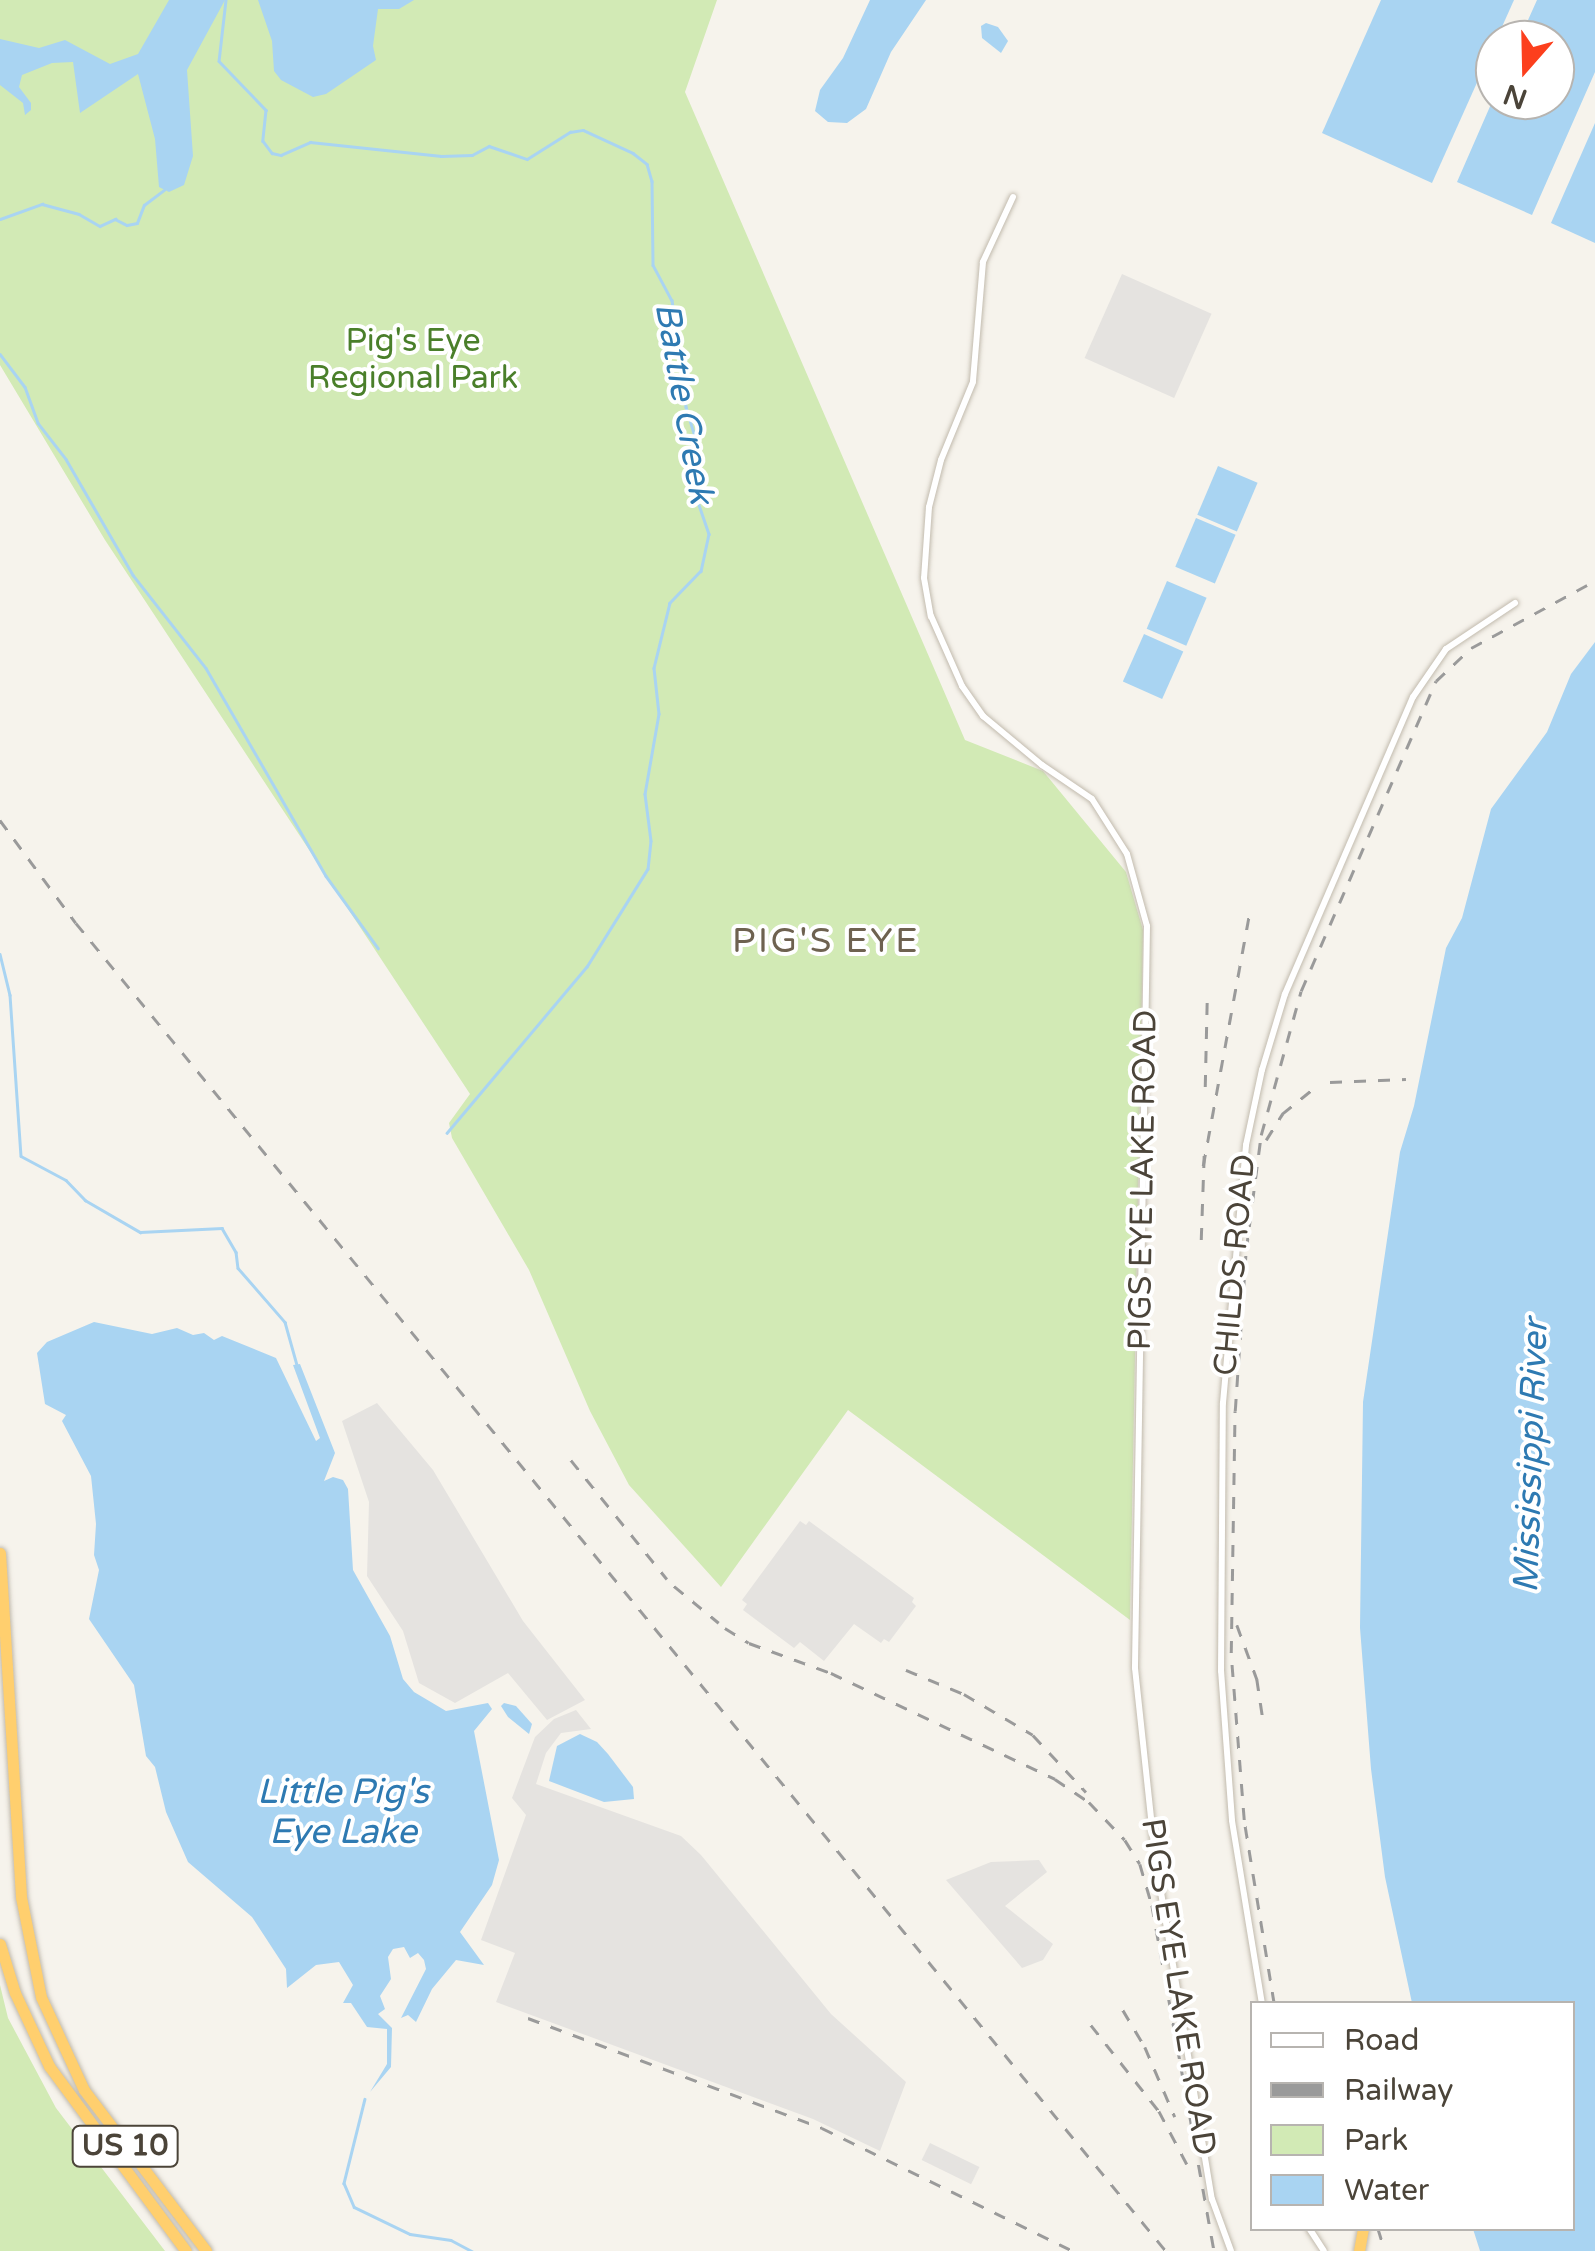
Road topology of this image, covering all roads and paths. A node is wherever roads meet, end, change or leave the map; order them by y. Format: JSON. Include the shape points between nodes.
{"nodes":[{"id":1,"x":1013,"y":197,"type":"dead end"},
{"id":2,"x":1515,"y":603,"type":"dead end"},
{"id":3,"x":0,"y":1553,"type":"edge"},
{"id":4,"x":0,"y":1944,"type":"edge"},
{"id":5,"x":1262,"y":2001,"type":"edge"},
{"id":6,"x":186,"y":2251,"type":"edge"},
{"id":7,"x":206,"y":2251,"type":"edge"},
{"id":8,"x":1230,"y":2251,"type":"edge"}],
"edges":[{"from":1,"to":8,"type":"street","name":"PIGS EYE LAKE ROAD","via":[[983,262],[974,382],[929,507],[924,578],[932,616],[962,686],[983,716],[1092,799],[1127,854],[1148,926],[1135,1668],[1155,1856],[1212,2199]]},
{"from":2,"to":5,"type":"street","name":"CHILDS ROAD","via":[[1446,650],[1413,697],[1285,994],[1246,1145],[1223,1403],[1221,1666],[1232,1820]]},
{"from":3,"to":7,"type":"highway","number":"US 10","via":[[21,1897],[41,1998],[91,2100]]},
{"from":4,"to":6,"type":"highway","number":"US 10","via":[[14,1993],[50,2066]]}]}
